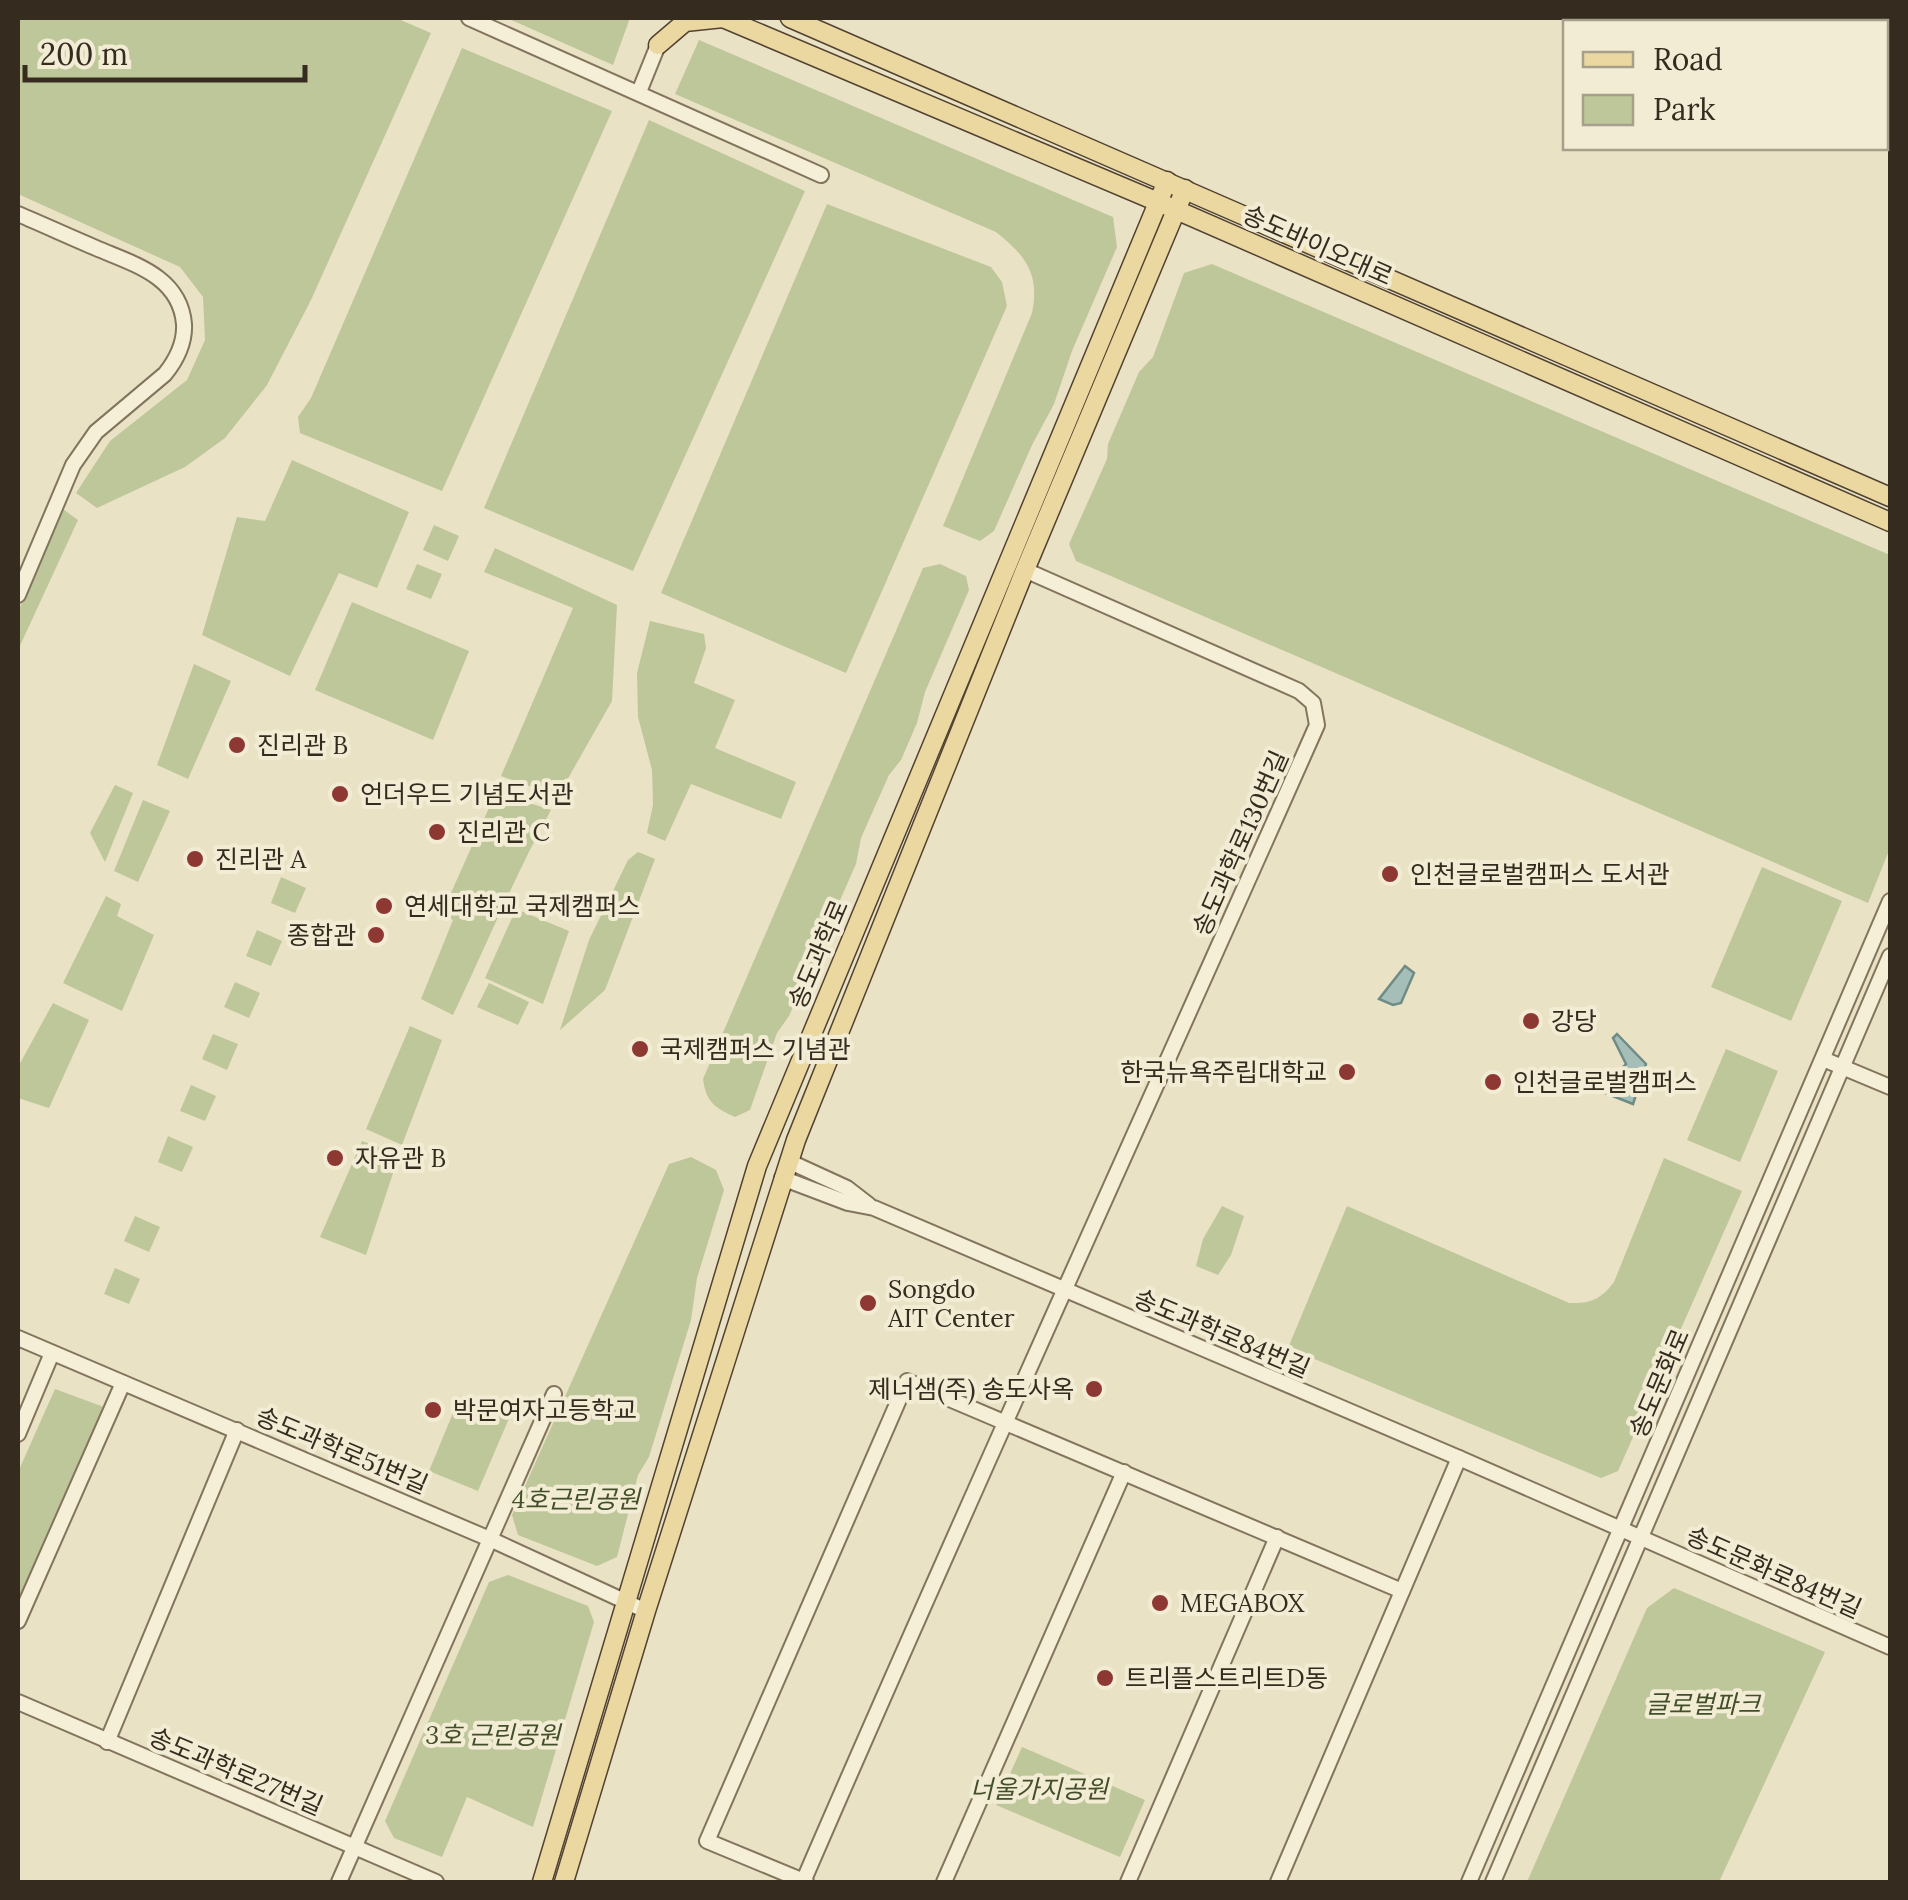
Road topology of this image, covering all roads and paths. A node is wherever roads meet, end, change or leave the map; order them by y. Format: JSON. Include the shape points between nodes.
{"nodes":[{"id":1,"x":469,"y":18,"type":"edge"},
{"id":2,"x":661,"y":18,"type":"edge"},
{"id":3,"x":723,"y":18,"type":"edge"},
{"id":4,"x":790,"y":18,"type":"edge"},
{"id":5,"x":658,"y":45,"type":"junction"},
{"id":6,"x":640,"y":92,"type":"junction"},
{"id":7,"x":821,"y":175,"type":"dead end"},
{"id":8,"x":1176,"y":185,"type":"junction"},
{"id":9,"x":1158,"y":202,"type":"junction"},
{"id":10,"x":1176,"y":210,"type":"junction"},
{"id":11,"x":18,"y":214,"type":"edge"},
{"id":12,"x":1831,"y":496,"type":"junction"},
{"id":13,"x":1890,"y":497,"type":"edge"},
{"id":14,"x":1890,"y":522,"type":"edge"},
{"id":15,"x":1890,"y":532,"type":"edge"},
{"id":16,"x":1025,"y":570,"type":"junction"},
{"id":17,"x":18,"y":595,"type":"edge"},
{"id":18,"x":1890,"y":901,"type":"edge"},
{"id":19,"x":1890,"y":956,"type":"edge"},
{"id":20,"x":1823,"y":1059,"type":"junction"},
{"id":21,"x":1844,"y":1068,"type":"junction"},
{"id":22,"x":1890,"y":1086,"type":"edge"},
{"id":23,"x":785,"y":1169,"type":"junction"},
{"id":24,"x":1066,"y":1291,"type":"junction"},
{"id":25,"x":18,"y":1338,"type":"edge"},
{"id":26,"x":52,"y":1353,"type":"junction"},
{"id":27,"x":123,"y":1383,"type":"junction"},
{"id":28,"x":554,"y":1394,"type":"dead end"},
{"id":29,"x":1003,"y":1422,"type":"junction"},
{"id":30,"x":237,"y":1430,"type":"junction"},
{"id":31,"x":18,"y":1434,"type":"edge"},
{"id":32,"x":1459,"y":1458,"type":"junction"},
{"id":33,"x":1124,"y":1472,"type":"junction"},
{"id":34,"x":1621,"y":1530,"type":"junction"},
{"id":35,"x":1277,"y":1537,"type":"junction"},
{"id":36,"x":1640,"y":1538,"type":"junction"},
{"id":37,"x":492,"y":1540,"type":"junction"},
{"id":38,"x":1402,"y":1591,"type":"junction"},
{"id":39,"x":627,"y":1602,"type":"junction"},
{"id":40,"x":646,"y":1611,"type":"junction"},
{"id":41,"x":18,"y":1620,"type":"edge"},
{"id":42,"x":1890,"y":1647,"type":"edge"},
{"id":43,"x":18,"y":1702,"type":"edge"},
{"id":44,"x":108,"y":1742,"type":"junction"},
{"id":45,"x":355,"y":1845,"type":"junction"},
{"id":46,"x":339,"y":1882,"type":"edge"},
{"id":47,"x":436,"y":1882,"type":"edge"},
{"id":48,"x":542,"y":1882,"type":"edge"},
{"id":49,"x":564,"y":1882,"type":"edge"},
{"id":50,"x":804,"y":1882,"type":"edge"},
{"id":51,"x":944,"y":1882,"type":"edge"},
{"id":52,"x":1128,"y":1882,"type":"edge"},
{"id":53,"x":1278,"y":1882,"type":"edge"},
{"id":54,"x":1468,"y":1882,"type":"edge"},
{"id":55,"x":1493,"y":1882,"type":"edge"}],
"edges":[{"from":1,"to":6,"type":"street"},
{"from":2,"to":5,"type":"main road"},
{"from":3,"to":5,"type":"main road","via":[[685,22]]},
{"from":3,"to":9,"type":"main road","name":"송도바이오대로"},
{"from":4,"to":8,"type":"main road","name":"송도바이오대로"},
{"from":5,"to":6,"type":"street"},
{"from":6,"to":7,"type":"street"},
{"from":8,"to":9,"type":"main road","name":"송도과학로"},
{"from":8,"to":10,"type":"main road","name":"송도과학로"},
{"from":8,"to":13,"type":"main road","name":"송도바이오대로"},
{"from":9,"to":10,"type":"main road","name":"송도바이오대로"},
{"from":9,"to":39,"type":"main road","name":"송도과학로","via":[[757,1166]]},
{"from":10,"to":12,"type":"main road","name":"송도바이오대로"},
{"from":10,"to":16,"type":"main road","name":"송도과학로"},
{"from":11,"to":17,"type":"street","via":[[156,276],[176,295],[184,335],[165,374],[96,432],[72,464]]},
{"from":12,"to":14,"type":"main road","name":"송도바이오대로"},
{"from":12,"to":15,"type":"main road"},
{"from":16,"to":23,"type":"main road","name":"송도과학로"},
{"from":16,"to":24,"type":"street","name":"송도과학로130번길","via":[[1299,691],[1313,703],[1317,725]]},
{"from":18,"to":20,"type":"street","name":"송도문화로"},
{"from":19,"to":21,"type":"street","name":"송도문화로"},
{"from":20,"to":21,"type":"street"},
{"from":20,"to":34,"type":"street","name":"송도문화로"},
{"from":21,"to":22,"type":"street"},
{"from":21,"to":36,"type":"street","name":"송도문화로"},
{"from":23,"to":24,"type":"street","name":"송도과학로84번길","via":[[848,1204],[874,1208]]},
{"from":23,"to":40,"type":"main road","name":"송도과학로"},
{"from":24,"to":29,"type":"street"},
{"from":24,"to":32,"type":"street","name":"송도과학로84번길"},
{"from":25,"to":26,"type":"street","name":"송도과학로51번길"},
{"from":26,"to":27,"type":"street","name":"송도과학로51번길"},
{"from":26,"to":31,"type":"street"},
{"from":27,"to":30,"type":"street","name":"송도과학로51번길"},
{"from":27,"to":41,"type":"street"},
{"from":28,"to":37,"type":"street"},
{"from":29,"to":33,"type":"street"},
{"from":29,"to":50,"type":"street"},
{"from":29,"to":50,"type":"street","via":[[906,1381],[708,1840]]},
{"from":30,"to":37,"type":"street","name":"송도과학로51번길"},
{"from":30,"to":44,"type":"street"},
{"from":32,"to":34,"type":"street","name":"송도과학로84번길"},
{"from":32,"to":38,"type":"street"},
{"from":33,"to":35,"type":"street"},
{"from":33,"to":51,"type":"street"},
{"from":34,"to":36,"type":"street","name":"송도과학로84번길"},
{"from":34,"to":54,"type":"street","name":"송도문화로"},
{"from":35,"to":38,"type":"street"},
{"from":35,"to":52,"type":"street"},
{"from":36,"to":42,"type":"street","name":"송도문화로84번길"},
{"from":36,"to":55,"type":"street","name":"송도문화로"},
{"from":37,"to":39,"type":"street","name":"송도과학로51번길"},
{"from":37,"to":45,"type":"street"},
{"from":38,"to":53,"type":"street"},
{"from":39,"to":40,"type":"street","name":"송도과학로51번길"},
{"from":39,"to":48,"type":"main road","name":"송도과학로"},
{"from":40,"to":49,"type":"main road","name":"송도과학로"},
{"from":43,"to":44,"type":"street","name":"송도과학로27번길"},
{"from":44,"to":45,"type":"street","name":"송도과학로27번길"},
{"from":45,"to":46,"type":"street"},
{"from":45,"to":47,"type":"street","name":"송도과학로27번길"}]}
